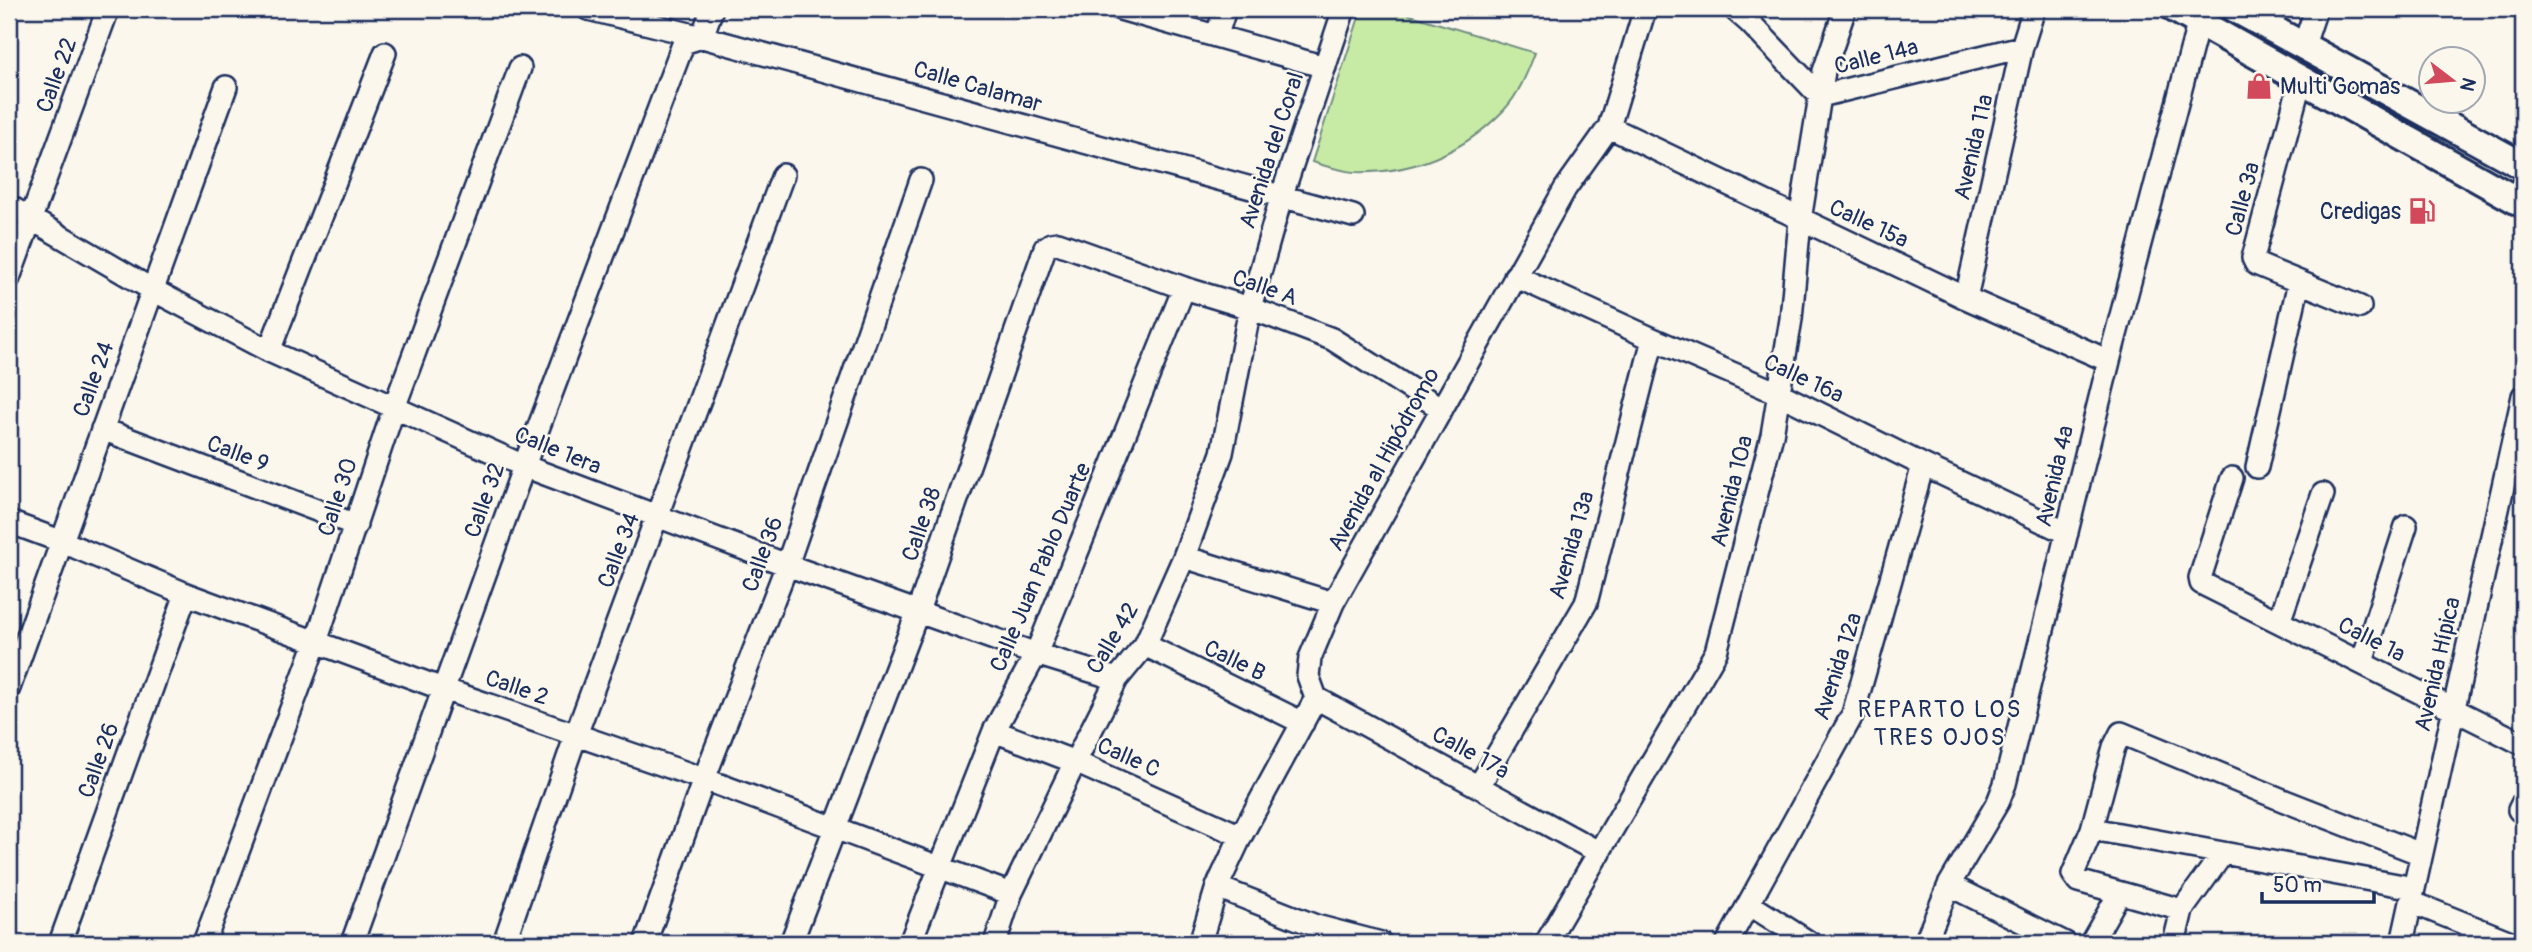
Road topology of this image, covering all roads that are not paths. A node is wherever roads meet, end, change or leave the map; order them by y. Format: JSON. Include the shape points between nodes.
{"nodes":[{"id":1,"x":108,"y":9,"type":"edge"},
{"id":2,"x":588,"y":9,"type":"edge"},
{"id":3,"x":712,"y":9,"type":"edge"},
{"id":4,"x":1120,"y":9,"type":"edge"},
{"id":5,"x":1225,"y":9,"type":"edge"},
{"id":6,"x":1344,"y":9,"type":"edge"},
{"id":7,"x":1645,"y":9,"type":"edge"},
{"id":8,"x":1734,"y":9,"type":"edge"},
{"id":9,"x":1845,"y":9,"type":"edge"},
{"id":10,"x":2034,"y":9,"type":"edge"},
{"id":11,"x":2175,"y":9,"type":"edge"},
{"id":12,"x":2236,"y":9,"type":"edge"},
{"id":13,"x":2316,"y":9,"type":"edge"},
{"id":14,"x":2200,"y":15,"type":"edge"},
{"id":15,"x":1217,"y":35,"type":"junction"},
{"id":16,"x":702,"y":37,"type":"junction"},
{"id":17,"x":2304,"y":45,"type":"junction"},
{"id":18,"x":2022,"y":47,"type":"junction"},
{"id":19,"x":385,"y":53,"type":"dead end"},
{"id":20,"x":1325,"y":67,"type":"junction"},
{"id":21,"x":520,"y":68,"type":"dead end"},
{"id":22,"x":2301,"y":79,"type":"junction"},
{"id":23,"x":226,"y":87,"type":"dead end"},
{"id":24,"x":1820,"y":96,"type":"junction"},
{"id":25,"x":1609,"y":127,"type":"junction"},
{"id":26,"x":2523,"y":166,"type":"edge"},
{"id":27,"x":783,"y":175,"type":"dead end"},
{"id":28,"x":921,"y":180,"type":"dead end"},
{"id":29,"x":2521,"y":196,"type":"edge"},
{"id":30,"x":1281,"y":198,"type":"junction"},
{"id":31,"x":9,"y":206,"type":"edge"},
{"id":32,"x":1353,"y":216,"type":"dead end"},
{"id":33,"x":30,"y":219,"type":"junction"},
{"id":34,"x":1800,"y":220,"type":"junction"},
{"id":35,"x":1058,"y":243,"type":"joint"},
{"id":36,"x":1515,"y":276,"type":"junction"},
{"id":37,"x":9,"y":278,"type":"edge"},
{"id":38,"x":2299,"y":282,"type":"junction"},
{"id":39,"x":1184,"y":288,"type":"junction"},
{"id":40,"x":153,"y":290,"type":"junction"},
{"id":41,"x":1966,"y":298,"type":"junction"},
{"id":42,"x":2360,"y":306,"type":"dead end"},
{"id":43,"x":1250,"y":308,"type":"junction"},
{"id":44,"x":1653,"y":340,"type":"junction"},
{"id":45,"x":269,"y":351,"type":"junction"},
{"id":46,"x":2109,"y":361,"type":"junction"},
{"id":47,"x":1780,"y":394,"type":"junction"},
{"id":48,"x":2523,"y":396,"type":"edge"},
{"id":49,"x":394,"y":408,"type":"junction"},
{"id":50,"x":1442,"y":409,"type":"junction"},
{"id":51,"x":102,"y":429,"type":"junction"},
{"id":52,"x":1923,"y":465,"type":"junction"},
{"id":53,"x":524,"y":466,"type":"junction"},
{"id":54,"x":2258,"y":467,"type":"dead end"},
{"id":55,"x":2232,"y":478,"type":"dead end"},
{"id":56,"x":2323,"y":494,"type":"dead end"},
{"id":57,"x":658,"y":518,"type":"junction"},
{"id":58,"x":9,"y":523,"type":"edge"},
{"id":59,"x":356,"y":525,"type":"junction"},
{"id":60,"x":2406,"y":526,"type":"dead end"},
{"id":61,"x":2067,"y":533,"type":"junction"},
{"id":62,"x":64,"y":542,"type":"junction"},
{"id":63,"x":1184,"y":557,"type":"junction"},
{"id":64,"x":787,"y":565,"type":"junction"},
{"id":65,"x":186,"y":594,"type":"junction"},
{"id":66,"x":1333,"y":603,"type":"junction"},
{"id":67,"x":918,"y":611,"type":"junction"},
{"id":68,"x":2279,"y":622,"type":"junction"},
{"id":69,"x":316,"y":642,"type":"junction"},
{"id":70,"x":1145,"y":645,"type":"junction"},
{"id":71,"x":1036,"y":654,"type":"junction"},
{"id":72,"x":2362,"y":662,"type":"junction"},
{"id":73,"x":1116,"y":679,"type":"junction"},
{"id":74,"x":9,"y":688,"type":"edge"},
{"id":75,"x":443,"y":689,"type":"junction"},
{"id":76,"x":1316,"y":698,"type":"junction"},
{"id":77,"x":2453,"y":710,"type":"junction"},
{"id":78,"x":1303,"y":723,"type":"junction"},
{"id":79,"x":994,"y":731,"type":"junction"},
{"id":80,"x":576,"y":734,"type":"junction"},
{"id":81,"x":2523,"y":744,"type":"edge"},
{"id":82,"x":1075,"y":762,"type":"junction"},
{"id":83,"x":704,"y":779,"type":"junction"},
{"id":84,"x":1479,"y":786,"type":"junction"},
{"id":85,"x":834,"y":827,"type":"junction"},
{"id":86,"x":2092,"y":829,"type":"junction"},
{"id":87,"x":1241,"y":836,"type":"junction"},
{"id":88,"x":1600,"y":853,"type":"junction"},
{"id":89,"x":2223,"y":853,"type":"junction"},
{"id":90,"x":2421,"y":853,"type":"junction"},
{"id":91,"x":940,"y":869,"type":"junction"},
{"id":92,"x":1949,"y":886,"type":"junction"},
{"id":93,"x":1217,"y":887,"type":"junction"},
{"id":94,"x":1011,"y":894,"type":"junction"},
{"id":95,"x":2119,"y":894,"type":"junction"},
{"id":96,"x":2412,"y":895,"type":"junction"},
{"id":97,"x":1749,"y":904,"type":"junction"},
{"id":98,"x":2182,"y":911,"type":"junction"},
{"id":99,"x":1352,"y":939,"type":"edge"},
{"id":100,"x":60,"y":943,"type":"edge"},
{"id":101,"x":204,"y":943,"type":"edge"},
{"id":102,"x":352,"y":943,"type":"edge"},
{"id":103,"x":504,"y":943,"type":"edge"},
{"id":104,"x":646,"y":943,"type":"edge"},
{"id":105,"x":791,"y":943,"type":"edge"},
{"id":106,"x":910,"y":943,"type":"edge"},
{"id":107,"x":995,"y":943,"type":"edge"},
{"id":108,"x":1200,"y":943,"type":"edge"},
{"id":109,"x":1381,"y":943,"type":"edge"},
{"id":110,"x":1546,"y":943,"type":"edge"},
{"id":111,"x":1727,"y":943,"type":"edge"},
{"id":112,"x":1810,"y":943,"type":"edge"},
{"id":113,"x":1925,"y":943,"type":"edge"},
{"id":114,"x":2065,"y":943,"type":"edge"},
{"id":115,"x":2091,"y":943,"type":"edge"},
{"id":116,"x":2174,"y":943,"type":"edge"},
{"id":117,"x":2402,"y":943,"type":"edge"},
{"id":118,"x":2513,"y":943,"type":"edge"}],
"edges":[{"from":1,"to":33,"type":"street","name":"Calle 22"},
{"from":2,"to":16,"type":"street","name":"Calle Calamar"},
{"from":3,"to":16,"type":"street","name":"Calle 32"},
{"from":4,"to":15,"type":"street"},
{"from":5,"to":15,"type":"street"},
{"from":6,"to":20,"type":"street","name":"Avenida del Coral"},
{"from":7,"to":25,"type":"street","name":"Avenida al Hipódromo"},
{"from":8,"to":24,"type":"street","name":"Calle 14a"},
{"from":9,"to":24,"type":"street","name":"Avenida 10a"},
{"from":10,"to":18,"type":"street","name":"Avenida 11a"},
{"from":11,"to":14,"type":"main road"},
{"from":12,"to":17,"type":"main road"},
{"from":13,"to":17,"type":"street"},
{"from":14,"to":22,"type":"main road"},
{"from":14,"to":46,"type":"street","name":"Avenida 4a"},
{"from":15,"to":20,"type":"street"},
{"from":16,"to":30,"type":"street","name":"Calle Calamar"},
{"from":16,"to":53,"type":"street","name":"Calle 32","via":[[682,47]]},
{"from":17,"to":26,"type":"main road"},
{"from":18,"to":24,"type":"street","name":"Calle 14a"},
{"from":18,"to":41,"type":"street","name":"Avenida 11a"},
{"from":19,"to":45,"type":"street"},
{"from":20,"to":30,"type":"street","name":"Avenida del Coral"},
{"from":21,"to":49,"type":"street","name":"Calle 30"},
{"from":22,"to":29,"type":"main road"},
{"from":22,"to":38,"type":"street","name":"Calle 3a","via":[[2253,258],[2256,264]]},
{"from":23,"to":40,"type":"street","name":"Calle 24"},
{"from":24,"to":34,"type":"street","name":"Avenida 10a"},
{"from":25,"to":34,"type":"street","name":"Calle 15a"},
{"from":25,"to":36,"type":"street","name":"Avenida al Hipódromo","via":[[1565,190]]},
{"from":27,"to":57,"type":"street","name":"Calle 34"},
{"from":28,"to":64,"type":"street","name":"Calle 36"},
{"from":30,"to":32,"type":"street","name":"Calle Calamar"},
{"from":30,"to":43,"type":"street","name":"Avenida del Coral"},
{"from":31,"to":33,"type":"street","name":"Calle 1era"},
{"from":33,"to":37,"type":"street","name":"Calle 22"},
{"from":33,"to":40,"type":"street","name":"Calle 1era"},
{"from":34,"to":41,"type":"street","name":"Calle 15a"},
{"from":34,"to":47,"type":"street","name":"Avenida 10a"},
{"from":35,"to":39,"type":"street","name":"Calle A"},
{"from":35,"to":67,"type":"street","name":"Calle 38","via":[[1045,248]]},
{"from":36,"to":44,"type":"street","name":"Calle 16a"},
{"from":36,"to":50,"type":"street","name":"Avenida al Hipódromo"},
{"from":38,"to":42,"type":"street","name":"Calle 3a"},
{"from":38,"to":54,"type":"street"},
{"from":39,"to":43,"type":"street","name":"Calle A"},
{"from":39,"to":71,"type":"street","name":"Calle Juan Pablo Duarte"},
{"from":40,"to":45,"type":"street","name":"Calle 1era"},
{"from":40,"to":51,"type":"street","name":"Calle 24"},
{"from":41,"to":46,"type":"street","name":"Calle 15a"},
{"from":43,"to":50,"type":"street","name":"Calle A","via":[[1332,339]]},
{"from":43,"to":63,"type":"street","name":"Calle 42","via":[[1222,453]]},
{"from":44,"to":47,"type":"street","name":"Calle 16a"},
{"from":44,"to":84,"type":"street","name":"Avenida 13a","via":[[1586,603]]},
{"from":45,"to":49,"type":"street","name":"Calle 1era"},
{"from":46,"to":61,"type":"street","name":"Avenida 4a"},
{"from":47,"to":52,"type":"street","name":"Calle 16a"},
{"from":47,"to":88,"type":"street","name":"Avenida 10a","via":[[1716,652]]},
{"from":48,"to":77,"type":"street","name":"Avenida Hípica"},
{"from":49,"to":53,"type":"street","name":"Calle 1era"},
{"from":49,"to":59,"type":"street","name":"Calle 30"},
{"from":50,"to":66,"type":"street","name":"Avenida al Hipódromo"},
{"from":51,"to":59,"type":"street","name":"Calle 9"},
{"from":51,"to":62,"type":"street","name":"Calle 24"},
{"from":52,"to":61,"type":"street","name":"Calle 16a"},
{"from":52,"to":97,"type":"street","name":"Avenida 12a","via":[[1853,714]]},
{"from":53,"to":57,"type":"street","name":"Calle 1era"},
{"from":53,"to":75,"type":"street","name":"Calle 32"},
{"from":55,"to":68,"type":"street","name":"Calle 1a","via":[[2200,578],[2206,587]]},
{"from":56,"to":68,"type":"street"},
{"from":57,"to":64,"type":"street","name":"Calle 1era"},
{"from":57,"to":80,"type":"street","name":"Calle 34"},
{"from":58,"to":62,"type":"street","name":"Calle 2"},
{"from":59,"to":69,"type":"street","name":"Calle 30"},
{"from":60,"to":72,"type":"street"},
{"from":61,"to":92,"type":"street","name":"Avenida 4a","via":[[2005,784]]},
{"from":62,"to":65,"type":"street","name":"Calle 2"},
{"from":62,"to":74,"type":"street","name":"Calle 24"},
{"from":63,"to":66,"type":"street"},
{"from":63,"to":70,"type":"street","name":"Calle 42"},
{"from":64,"to":67,"type":"street","name":"Calle 1era"},
{"from":64,"to":83,"type":"street","name":"Calle 36"},
{"from":65,"to":69,"type":"street","name":"Calle 2"},
{"from":65,"to":100,"type":"street","name":"Calle 26"},
{"from":66,"to":76,"type":"street","name":"Avenida al Hipódromo","via":[[1310,658],[1308,676]]},
{"from":67,"to":71,"type":"street","name":"Calle 1era"},
{"from":67,"to":85,"type":"street","name":"Calle 38"},
{"from":68,"to":72,"type":"street","name":"Calle 1a"},
{"from":69,"to":75,"type":"street","name":"Calle 2"},
{"from":69,"to":101,"type":"street","name":"Calle 30"},
{"from":70,"to":73,"type":"street","name":"Calle 42"},
{"from":70,"to":78,"type":"street","name":"Calle B"},
{"from":71,"to":73,"type":"street","name":"Calle 1era"},
{"from":71,"to":79,"type":"street","name":"Calle Juan Pablo Duarte"},
{"from":72,"to":77,"type":"street","name":"Calle 1a"},
{"from":73,"to":82,"type":"street","name":"Calle 42"},
{"from":75,"to":80,"type":"street","name":"Calle 2"},
{"from":75,"to":102,"type":"street","name":"Calle 32"},
{"from":76,"to":78,"type":"street"},
{"from":76,"to":84,"type":"street","name":"Calle 17a"},
{"from":77,"to":81,"type":"street","name":"Calle 1a"},
{"from":77,"to":90,"type":"street","name":"Avenida Hípica"},
{"from":78,"to":87,"type":"street"},
{"from":79,"to":82,"type":"street","name":"Calle C"},
{"from":79,"to":91,"type":"street","name":"Calle Juan Pablo Duarte"},
{"from":80,"to":83,"type":"street","name":"Calle 2"},
{"from":80,"to":103,"type":"street","name":"Calle 34"},
{"from":82,"to":87,"type":"street","name":"Calle C"},
{"from":82,"to":94,"type":"street","name":"Calle 42"},
{"from":83,"to":85,"type":"street","name":"Calle 2"},
{"from":83,"to":104,"type":"street","name":"Calle 36"},
{"from":84,"to":88,"type":"street","name":"Calle 17a"},
{"from":85,"to":91,"type":"street","name":"Calle 2"},
{"from":85,"to":105,"type":"street","name":"Calle 38"},
{"from":86,"to":89,"type":"street"},
{"from":86,"to":90,"type":"street","via":[[2121,733]]},
{"from":86,"to":95,"type":"street","via":[[2073,874],[2078,881]]},
{"from":87,"to":93,"type":"street"},
{"from":88,"to":110,"type":"street","name":"Avenida 10a"},
{"from":89,"to":96,"type":"street"},
{"from":89,"to":98,"type":"street"},
{"from":90,"to":96,"type":"street","name":"Avenida Hípica"},
{"from":91,"to":94,"type":"street","name":"Calle 2"},
{"from":91,"to":106,"type":"street","name":"Calle Juan Pablo Duarte"},
{"from":92,"to":113,"type":"street","name":"Avenida 4a"},
{"from":92,"to":114,"type":"street"},
{"from":93,"to":99,"type":"street"},
{"from":93,"to":108,"type":"street"},
{"from":94,"to":107,"type":"street","name":"Calle 42"},
{"from":95,"to":98,"type":"street"},
{"from":95,"to":115,"type":"street"},
{"from":96,"to":117,"type":"street","name":"Avenida Hípica"},
{"from":96,"to":118,"type":"street"},
{"from":97,"to":111,"type":"street","name":"Avenida 12a"},
{"from":97,"to":112,"type":"street"},
{"from":98,"to":116,"type":"street"},
{"from":99,"to":109,"type":"street"}]}
